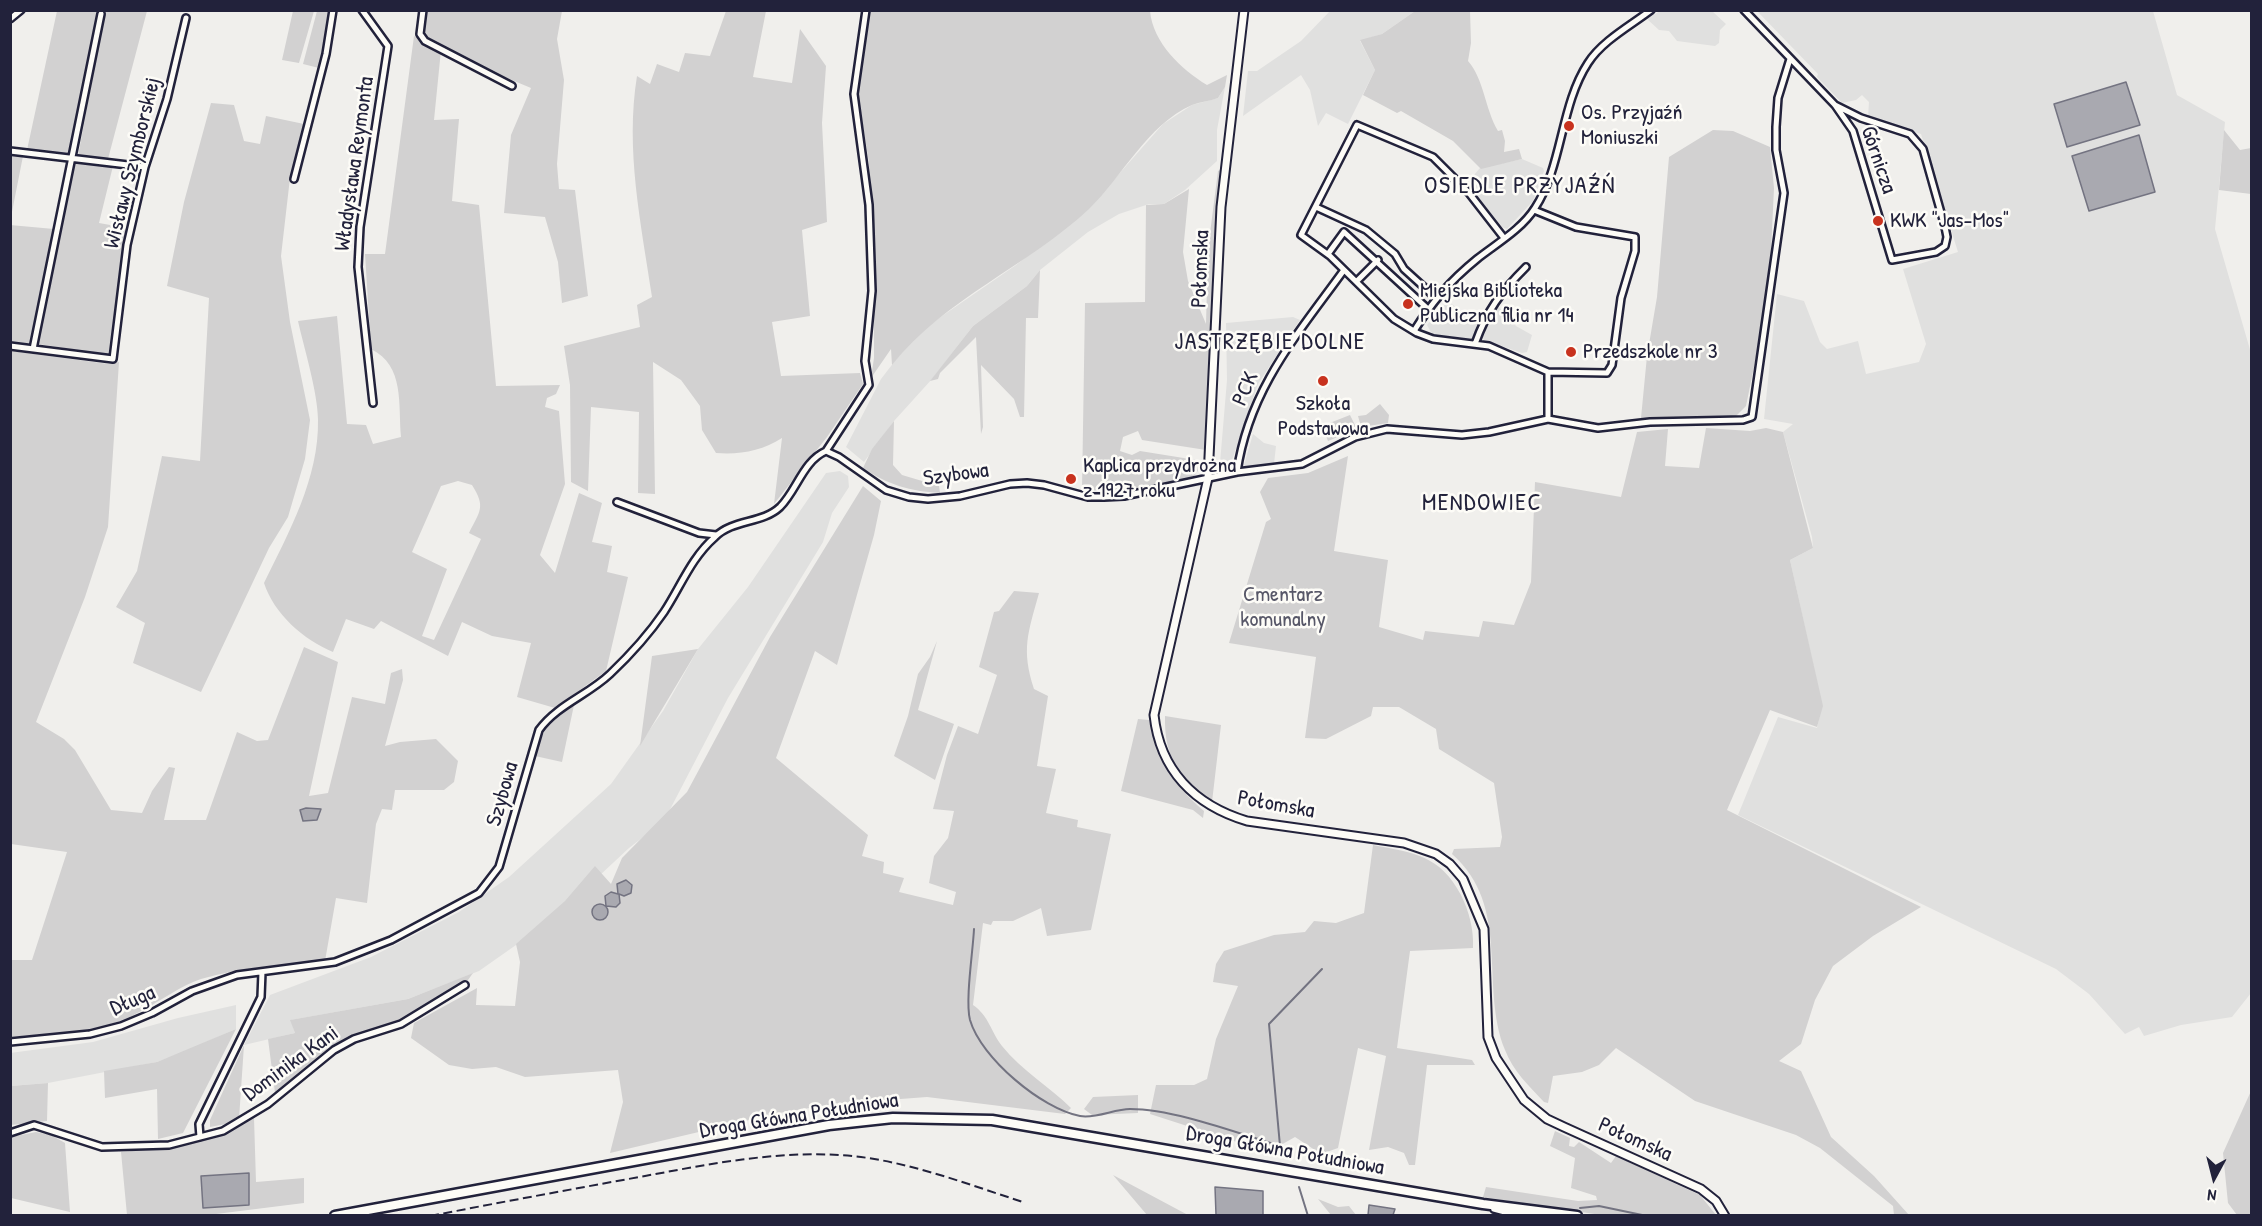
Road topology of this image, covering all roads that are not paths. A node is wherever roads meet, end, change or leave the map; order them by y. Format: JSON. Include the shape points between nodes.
{"nodes":[{"id":1,"x":21,"y":10,"type":"edge"},
{"id":2,"x":333,"y":10,"type":"edge"},
{"id":3,"x":362,"y":10,"type":"edge"},
{"id":4,"x":423,"y":10,"type":"edge"},
{"id":5,"x":866,"y":10,"type":"edge"},
{"id":6,"x":1244,"y":10,"type":"edge"},
{"id":7,"x":1651,"y":10,"type":"edge"},
{"id":8,"x":1744,"y":10,"type":"edge"},
{"id":9,"x":101,"y":14,"type":"dead end"},
{"id":10,"x":186,"y":18,"type":"dead end"},
{"id":11,"x":10,"y":19,"type":"edge"},
{"id":12,"x":1790,"y":59,"type":"junction"},
{"id":13,"x":512,"y":86,"type":"dead end"},
{"id":14,"x":1835,"y":105,"type":"junction"},
{"id":15,"x":10,"y":151,"type":"edge"},
{"id":16,"x":72,"y":159,"type":"junction"},
{"id":17,"x":145,"y":167,"type":"junction"},
{"id":18,"x":294,"y":179,"type":"dead end"},
{"id":19,"x":1316,"y":207,"type":"junction"},
{"id":20,"x":1534,"y":210,"type":"junction"},
{"id":21,"x":1504,"y":238,"type":"junction"},
{"id":22,"x":1328,"y":254,"type":"junction"},
{"id":23,"x":1378,"y":260,"type":"junction"},
{"id":24,"x":1527,"y":267,"type":"dead end"},
{"id":25,"x":1344,"y":270,"type":"junction"},
{"id":26,"x":1357,"y":281,"type":"junction"},
{"id":27,"x":1436,"y":298,"type":"junction"},
{"id":28,"x":1428,"y":309,"type":"junction"},
{"id":29,"x":1414,"y":331,"type":"junction"},
{"id":30,"x":1475,"y":344,"type":"junction"},
{"id":31,"x":10,"y":346,"type":"edge"},
{"id":32,"x":33,"y":349,"type":"junction"},
{"id":33,"x":1548,"y":372,"type":"junction"},
{"id":34,"x":373,"y":403,"type":"dead end"},
{"id":35,"x":1548,"y":419,"type":"junction"},
{"id":36,"x":826,"y":452,"type":"junction"},
{"id":37,"x":1237,"y":472,"type":"junction"},
{"id":38,"x":1208,"y":478,"type":"junction"},
{"id":39,"x":617,"y":502,"type":"dead end"},
{"id":40,"x":716,"y":535,"type":"junction"},
{"id":41,"x":262,"y":972,"type":"junction"},
{"id":42,"x":465,"y":985,"type":"dead end"},
{"id":43,"x":10,"y":1042,"type":"edge"},
{"id":44,"x":10,"y":1133,"type":"edge"},
{"id":45,"x":200,"y":1137,"type":"junction"},
{"id":46,"x":1483,"y":1204,"type":"junction"},
{"id":47,"x":335,"y":1215,"type":"edge"},
{"id":48,"x":1525,"y":1215,"type":"edge"},
{"id":49,"x":1577,"y":1215,"type":"edge"},
{"id":50,"x":1725,"y":1215,"type":"edge"}],
"edges":[{"from":1,"to":11,"type":"street"},
{"from":2,"to":18,"type":"street","name":"Władysława Reymonta","via":[[326,54]]},
{"from":3,"to":34,"type":"street","name":"Władysława Reymonta","via":[[388,46],[360,227],[358,267]]},
{"from":4,"to":13,"type":"street","via":[[420,34],[425,41]]},
{"from":5,"to":36,"type":"street","via":[[854,94],[868,204],[872,291],[866,361],[869,385]]},
{"from":6,"to":38,"type":"street","name":"Połomska","via":[[1221,207]]},
{"from":7,"to":20,"type":"street","via":[[1589,60],[1578,79],[1548,179]]},
{"from":8,"to":12,"type":"street","name":"Górnicza"},
{"from":9,"to":16,"type":"street"},
{"from":10,"to":17,"type":"street","name":"Wisławy Szymborskiej","via":[[167,99]]},
{"from":12,"to":14,"type":"street","name":"Górnicza"},
{"from":12,"to":35,"type":"street","via":[[1778,98],[1776,127],[1784,193],[1752,417],[1598,428]]},
{"from":14,"to":14,"type":"street","name":"Górnicza","via":[[1853,131],[1892,260],[1936,252],[1945,246],[1945,227],[1923,149],[1917,141],[1910,134]]},
{"from":15,"to":16,"type":"street"},
{"from":16,"to":17,"type":"street"},
{"from":16,"to":32,"type":"street"},
{"from":17,"to":32,"type":"street","name":"Wisławy Szymborskiej","via":[[127,245],[113,359]]},
{"from":19,"to":21,"type":"street","via":[[1357,125],[1433,157],[1469,193]]},
{"from":19,"to":22,"type":"street","via":[[1301,235]]},
{"from":19,"to":27,"type":"street","via":[[1366,230]]},
{"from":20,"to":21,"type":"street"},
{"from":20,"to":33,"type":"street","via":[[1576,227],[1635,237],[1612,365],[1607,373]]},
{"from":21,"to":27,"type":"street"},
{"from":22,"to":23,"type":"street","via":[[1344,232]]},
{"from":22,"to":25,"type":"street"},
{"from":23,"to":26,"type":"street"},
{"from":23,"to":28,"type":"street"},
{"from":24,"to":30,"type":"street","via":[[1503,290],[1485,316]]},
{"from":25,"to":26,"type":"street"},
{"from":25,"to":37,"type":"street","name":"PCK","via":[[1284,351],[1257,397]]},
{"from":26,"to":29,"type":"street","via":[[1386,312]]},
{"from":27,"to":28,"type":"street"},
{"from":28,"to":29,"type":"street"},
{"from":29,"to":30,"type":"street","via":[[1433,339]]},
{"from":30,"to":33,"type":"street","via":[[1489,346]]},
{"from":31,"to":32,"type":"street","name":"Wisławy Szymborskiej"},
{"from":33,"to":35,"type":"street"},
{"from":35,"to":37,"type":"street","name":"Szybowa","via":[[1462,435],[1387,429],[1355,437],[1302,464]]},
{"from":36,"to":38,"type":"street","name":"Szybowa","via":[[885,490],[928,499],[1027,483],[1088,497],[1124,496]]},
{"from":36,"to":40,"type":"street","name":"Szybowa","via":[[811,463],[774,512]]},
{"from":37,"to":38,"type":"street","name":"Szybowa"},
{"from":38,"to":50,"type":"street","name":"Połomska","via":[[1154,714],[1164,757],[1182,783],[1224,814],[1404,843],[1436,854],[1450,864],[1463,879],[1484,929],[1488,1037],[1505,1076],[1524,1100],[1564,1128],[1701,1189]]},
{"from":39,"to":40,"type":"street"},
{"from":40,"to":41,"type":"street","name":"Szybowa","via":[[687,570],[643,640],[609,675],[548,718],[539,730],[499,867],[479,893],[391,940],[336,962]]},
{"from":41,"to":43,"type":"street","name":"Długa","via":[[212,982],[121,1026],[90,1034]]},
{"from":41,"to":45,"type":"street","name":"Dominika Kani","via":[[261,997],[199,1124]]},
{"from":42,"to":45,"type":"street","name":"Dominika Kani","via":[[401,1024],[354,1039],[334,1050],[268,1104],[224,1131]]},
{"from":44,"to":45,"type":"street","name":"Dominika Kani","via":[[34,1125],[102,1147],[169,1145]]},
{"from":46,"to":47,"type":"main road","name":"Droga Główna Południowa","via":[[1013,1123],[932,1117],[829,1125]]},
{"from":46,"to":48,"type":"main road","name":"Droga Główna Południowa"},
{"from":46,"to":49,"type":"main road","name":"Droga Główna Południowa"}]}
